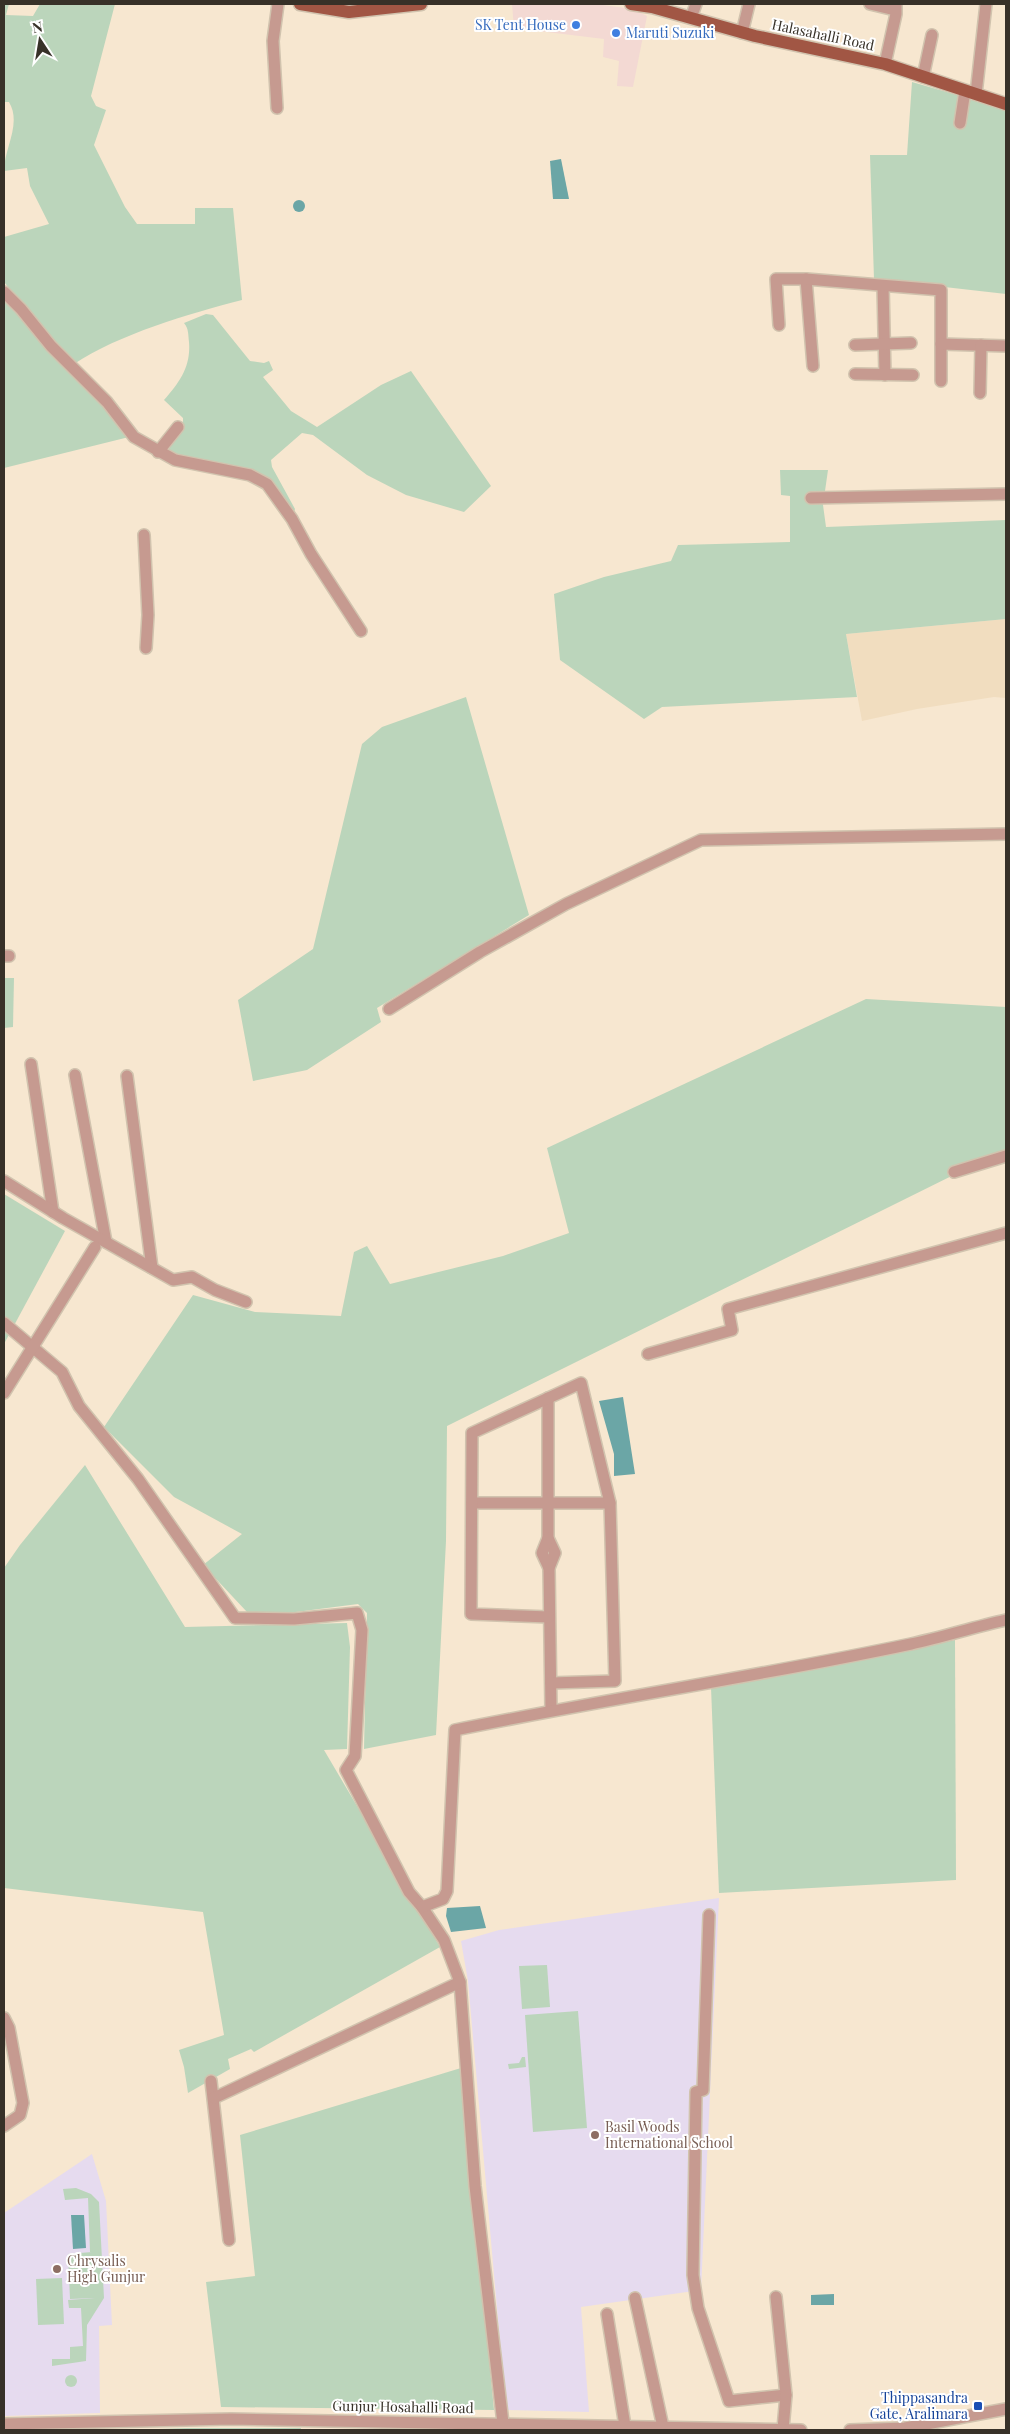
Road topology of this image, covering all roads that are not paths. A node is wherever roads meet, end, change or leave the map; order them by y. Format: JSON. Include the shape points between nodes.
{"nodes":[{"id":1,"x":278,"y":4,"type":"edge"},
{"id":2,"x":300,"y":4,"type":"edge"},
{"id":3,"x":420,"y":4,"type":"edge"},
{"id":4,"x":630,"y":4,"type":"edge"},
{"id":5,"x":696,"y":4,"type":"edge"},
{"id":6,"x":749,"y":4,"type":"edge"},
{"id":7,"x":870,"y":4,"type":"edge"},
{"id":8,"x":986,"y":4,"type":"edge"},
{"id":9,"x":895,"y":7,"type":"edge"},
{"id":10,"x":350,"y":8,"type":"edge"},
{"id":11,"x":691,"y":18,"type":"junction"},
{"id":12,"x":742,"y":33,"type":"junction"},
{"id":13,"x":932,"y":35,"type":"dead end"},
{"id":14,"x":885,"y":64,"type":"junction"},
{"id":15,"x":923,"y":77,"type":"junction"},
{"id":16,"x":970,"y":92,"type":"junction"},
{"id":17,"x":1006,"y":104,"type":"edge"},
{"id":18,"x":277,"y":108,"type":"dead end"},
{"id":19,"x":960,"y":123,"type":"dead end"},
{"id":20,"x":806,"y":279,"type":"junction"},
{"id":21,"x":883,"y":286,"type":"junction"},
{"id":22,"x":4,"y":292,"type":"edge"},
{"id":23,"x":779,"y":325,"type":"dead end"},
{"id":24,"x":911,"y":343,"type":"dead end"},
{"id":25,"x":884,"y":344,"type":"junction"},
{"id":26,"x":941,"y":344,"type":"junction"},
{"id":27,"x":855,"y":345,"type":"dead end"},
{"id":28,"x":981,"y":345,"type":"junction"},
{"id":29,"x":1006,"y":346,"type":"edge"},
{"id":30,"x":813,"y":366,"type":"dead end"},
{"id":31,"x":855,"y":374,"type":"dead end"},
{"id":32,"x":885,"y":375,"type":"junction"},
{"id":33,"x":913,"y":375,"type":"dead end"},
{"id":34,"x":941,"y":382,"type":"dead end"},
{"id":35,"x":980,"y":393,"type":"dead end"},
{"id":36,"x":178,"y":426,"type":"dead end"},
{"id":37,"x":158,"y":452,"type":"junction"},
{"id":38,"x":1006,"y":494,"type":"edge"},
{"id":39,"x":811,"y":498,"type":"dead end"},
{"id":40,"x":144,"y":535,"type":"dead end"},
{"id":41,"x":361,"y":631,"type":"dead end"},
{"id":42,"x":146,"y":648,"type":"dead end"},
{"id":43,"x":1006,"y":834,"type":"edge"},
{"id":44,"x":389,"y":1009,"type":"dead end"},
{"id":45,"x":31,"y":1064,"type":"dead end"},
{"id":46,"x":75,"y":1075,"type":"dead end"},
{"id":47,"x":127,"y":1076,"type":"dead end"},
{"id":48,"x":1006,"y":1156,"type":"edge"},
{"id":49,"x":954,"y":1172,"type":"dead end"},
{"id":50,"x":4,"y":1181,"type":"edge"},
{"id":51,"x":54,"y":1212,"type":"junction"},
{"id":52,"x":1006,"y":1233,"type":"edge"},
{"id":53,"x":100,"y":1244,"type":"junction"},
{"id":54,"x":152,"y":1268,"type":"junction"},
{"id":55,"x":246,"y":1302,"type":"dead end"},
{"id":56,"x":4,"y":1323,"type":"edge"},
{"id":57,"x":33,"y":1348,"type":"junction"},
{"id":58,"x":648,"y":1354,"type":"dead end"},
{"id":59,"x":4,"y":1393,"type":"edge"},
{"id":60,"x":548,"y":1398,"type":"junction"},
{"id":61,"x":472,"y":1503,"type":"junction"},
{"id":62,"x":548,"y":1503,"type":"junction"},
{"id":63,"x":610,"y":1503,"type":"junction"},
{"id":64,"x":550,"y":1617,"type":"junction"},
{"id":65,"x":1006,"y":1620,"type":"edge"},
{"id":66,"x":550,"y":1683,"type":"junction"},
{"id":67,"x":551,"y":1710,"type":"junction"},
{"id":68,"x":422,"y":1907,"type":"junction"},
{"id":69,"x":710,"y":1915,"type":"dead end"},
{"id":70,"x":460,"y":1982,"type":"junction"},
{"id":71,"x":4,"y":2018,"type":"edge"},
{"id":72,"x":211,"y":2081,"type":"dead end"},
{"id":73,"x":214,"y":2098,"type":"junction"},
{"id":74,"x":4,"y":2126,"type":"edge"},
{"id":75,"x":229,"y":2240,"type":"dead end"},
{"id":76,"x":776,"y":2297,"type":"dead end"},
{"id":77,"x":635,"y":2298,"type":"dead end"},
{"id":78,"x":607,"y":2314,"type":"dead end"},
{"id":79,"x":786,"y":2395,"type":"junction"},
{"id":80,"x":1006,"y":2408,"type":"edge"},
{"id":81,"x":503,"y":2423,"type":"junction"},
{"id":82,"x":4,"y":2424,"type":"edge"},
{"id":83,"x":625,"y":2426,"type":"junction"},
{"id":84,"x":663,"y":2427,"type":"junction"},
{"id":85,"x":688,"y":2429,"type":"edge"},
{"id":86,"x":740,"y":2430,"type":"edge"},
{"id":87,"x":783,"y":2430,"type":"edge"},
{"id":88,"x":801,"y":2430,"type":"edge"},
{"id":89,"x":850,"y":2430,"type":"edge"}],
"edges":[{"from":1,"to":18,"type":"street","via":[[273,41]]},
{"from":2,"to":10,"type":"main road"},
{"from":3,"to":10,"type":"main road"},
{"from":4,"to":11,"type":"main road","name":"Halasahalli Road"},
{"from":5,"to":11,"type":"street"},
{"from":6,"to":12,"type":"street"},
{"from":7,"to":9,"type":"street"},
{"from":8,"to":16,"type":"street"},
{"from":9,"to":14,"type":"street"},
{"from":11,"to":12,"type":"main road","name":"Halasahalli Road"},
{"from":12,"to":14,"type":"main road","name":"Halasahalli Road"},
{"from":13,"to":15,"type":"street"},
{"from":14,"to":15,"type":"main road","name":"Halasahalli Road"},
{"from":15,"to":16,"type":"main road","name":"Halasahalli Road"},
{"from":16,"to":17,"type":"main road","name":"Halasahalli Road"},
{"from":16,"to":19,"type":"street"},
{"from":20,"to":21,"type":"street"},
{"from":20,"to":23,"type":"street","via":[[776,279]]},
{"from":20,"to":30,"type":"street"},
{"from":21,"to":25,"type":"street"},
{"from":21,"to":26,"type":"street","via":[[942,290]]},
{"from":22,"to":37,"type":"street","via":[[51,346],[107,402],[134,437]]},
{"from":24,"to":25,"type":"street"},
{"from":25,"to":27,"type":"street"},
{"from":25,"to":32,"type":"street"},
{"from":26,"to":28,"type":"street"},
{"from":26,"to":34,"type":"street"},
{"from":28,"to":29,"type":"street"},
{"from":28,"to":35,"type":"street"},
{"from":31,"to":32,"type":"street"},
{"from":32,"to":33,"type":"street"},
{"from":36,"to":37,"type":"street"},
{"from":37,"to":41,"type":"street","via":[[175,460],[250,475],[267,484],[292,518],[311,554]]},
{"from":38,"to":39,"type":"street"},
{"from":40,"to":42,"type":"street","via":[[148,615]]},
{"from":43,"to":44,"type":"street","via":[[702,840],[566,904],[480,952]]},
{"from":45,"to":51,"type":"street"},
{"from":46,"to":53,"type":"street"},
{"from":47,"to":54,"type":"street"},
{"from":48,"to":49,"type":"street"},
{"from":50,"to":51,"type":"street"},
{"from":51,"to":53,"type":"street"},
{"from":52,"to":58,"type":"street","via":[[728,1309],[732,1330]]},
{"from":53,"to":54,"type":"street"},
{"from":53,"to":57,"type":"street"},
{"from":54,"to":55,"type":"street","via":[[173,1280],[192,1277],[214,1290]]},
{"from":56,"to":57,"type":"street"},
{"from":57,"to":59,"type":"street"},
{"from":57,"to":68,"type":"street","via":[[62,1372],[79,1406],[138,1479],[235,1618],[294,1619],[357,1613],[362,1630],[355,1756],[346,1770],[409,1892]]},
{"from":60,"to":61,"type":"street","via":[[472,1433]]},
{"from":60,"to":62,"type":"street"},
{"from":60,"to":63,"type":"street","via":[[581,1382]]},
{"from":61,"to":62,"type":"street"},
{"from":61,"to":64,"type":"street","via":[[471,1614]]},
{"from":62,"to":63,"type":"street"},
{"from":62,"to":64,"type":"street","via":[[548,1538],[556,1553],[549,1568]]},
{"from":63,"to":66,"type":"street","via":[[614,1681]]},
{"from":64,"to":66,"type":"street"},
{"from":65,"to":67,"type":"street","via":[[912,1644],[628,1699]]},
{"from":66,"to":67,"type":"street"},
{"from":67,"to":68,"type":"street","via":[[455,1730],[447,1891],[443,1899]]},
{"from":68,"to":70,"type":"street","via":[[444,1940]]},
{"from":69,"to":79,"type":"street","via":[[703,2090],[696,2092],[692,2275],[698,2308],[729,2401]]},
{"from":70,"to":73,"type":"street"},
{"from":70,"to":81,"type":"street","via":[[475,2186]]},
{"from":71,"to":74,"type":"street","via":[[9,2028],[23,2103],[20,2115]]},
{"from":72,"to":73,"type":"street"},
{"from":73,"to":75,"type":"street"},
{"from":76,"to":79,"type":"street"},
{"from":77,"to":84,"type":"street"},
{"from":78,"to":83,"type":"street"},
{"from":79,"to":87,"type":"street"},
{"from":80,"to":89,"type":"street","via":[[905,2428]]},
{"from":81,"to":82,"type":"street","name":"Gunjur Hosahalli Road","via":[[231,2419]]},
{"from":81,"to":83,"type":"street","name":"Gunjur Hosahalli Road"},
{"from":83,"to":84,"type":"street","name":"Gunjur Hosahalli Road"},
{"from":84,"to":85,"type":"street","name":"Gunjur Hosahalli Road"},
{"from":85,"to":86,"type":"street","name":"Gunjur Hosahalli Road"},
{"from":86,"to":87,"type":"street","name":"Gunjur Hosahalli Road"},
{"from":87,"to":88,"type":"street","name":"Gunjur Hosahalli Road"}]}
